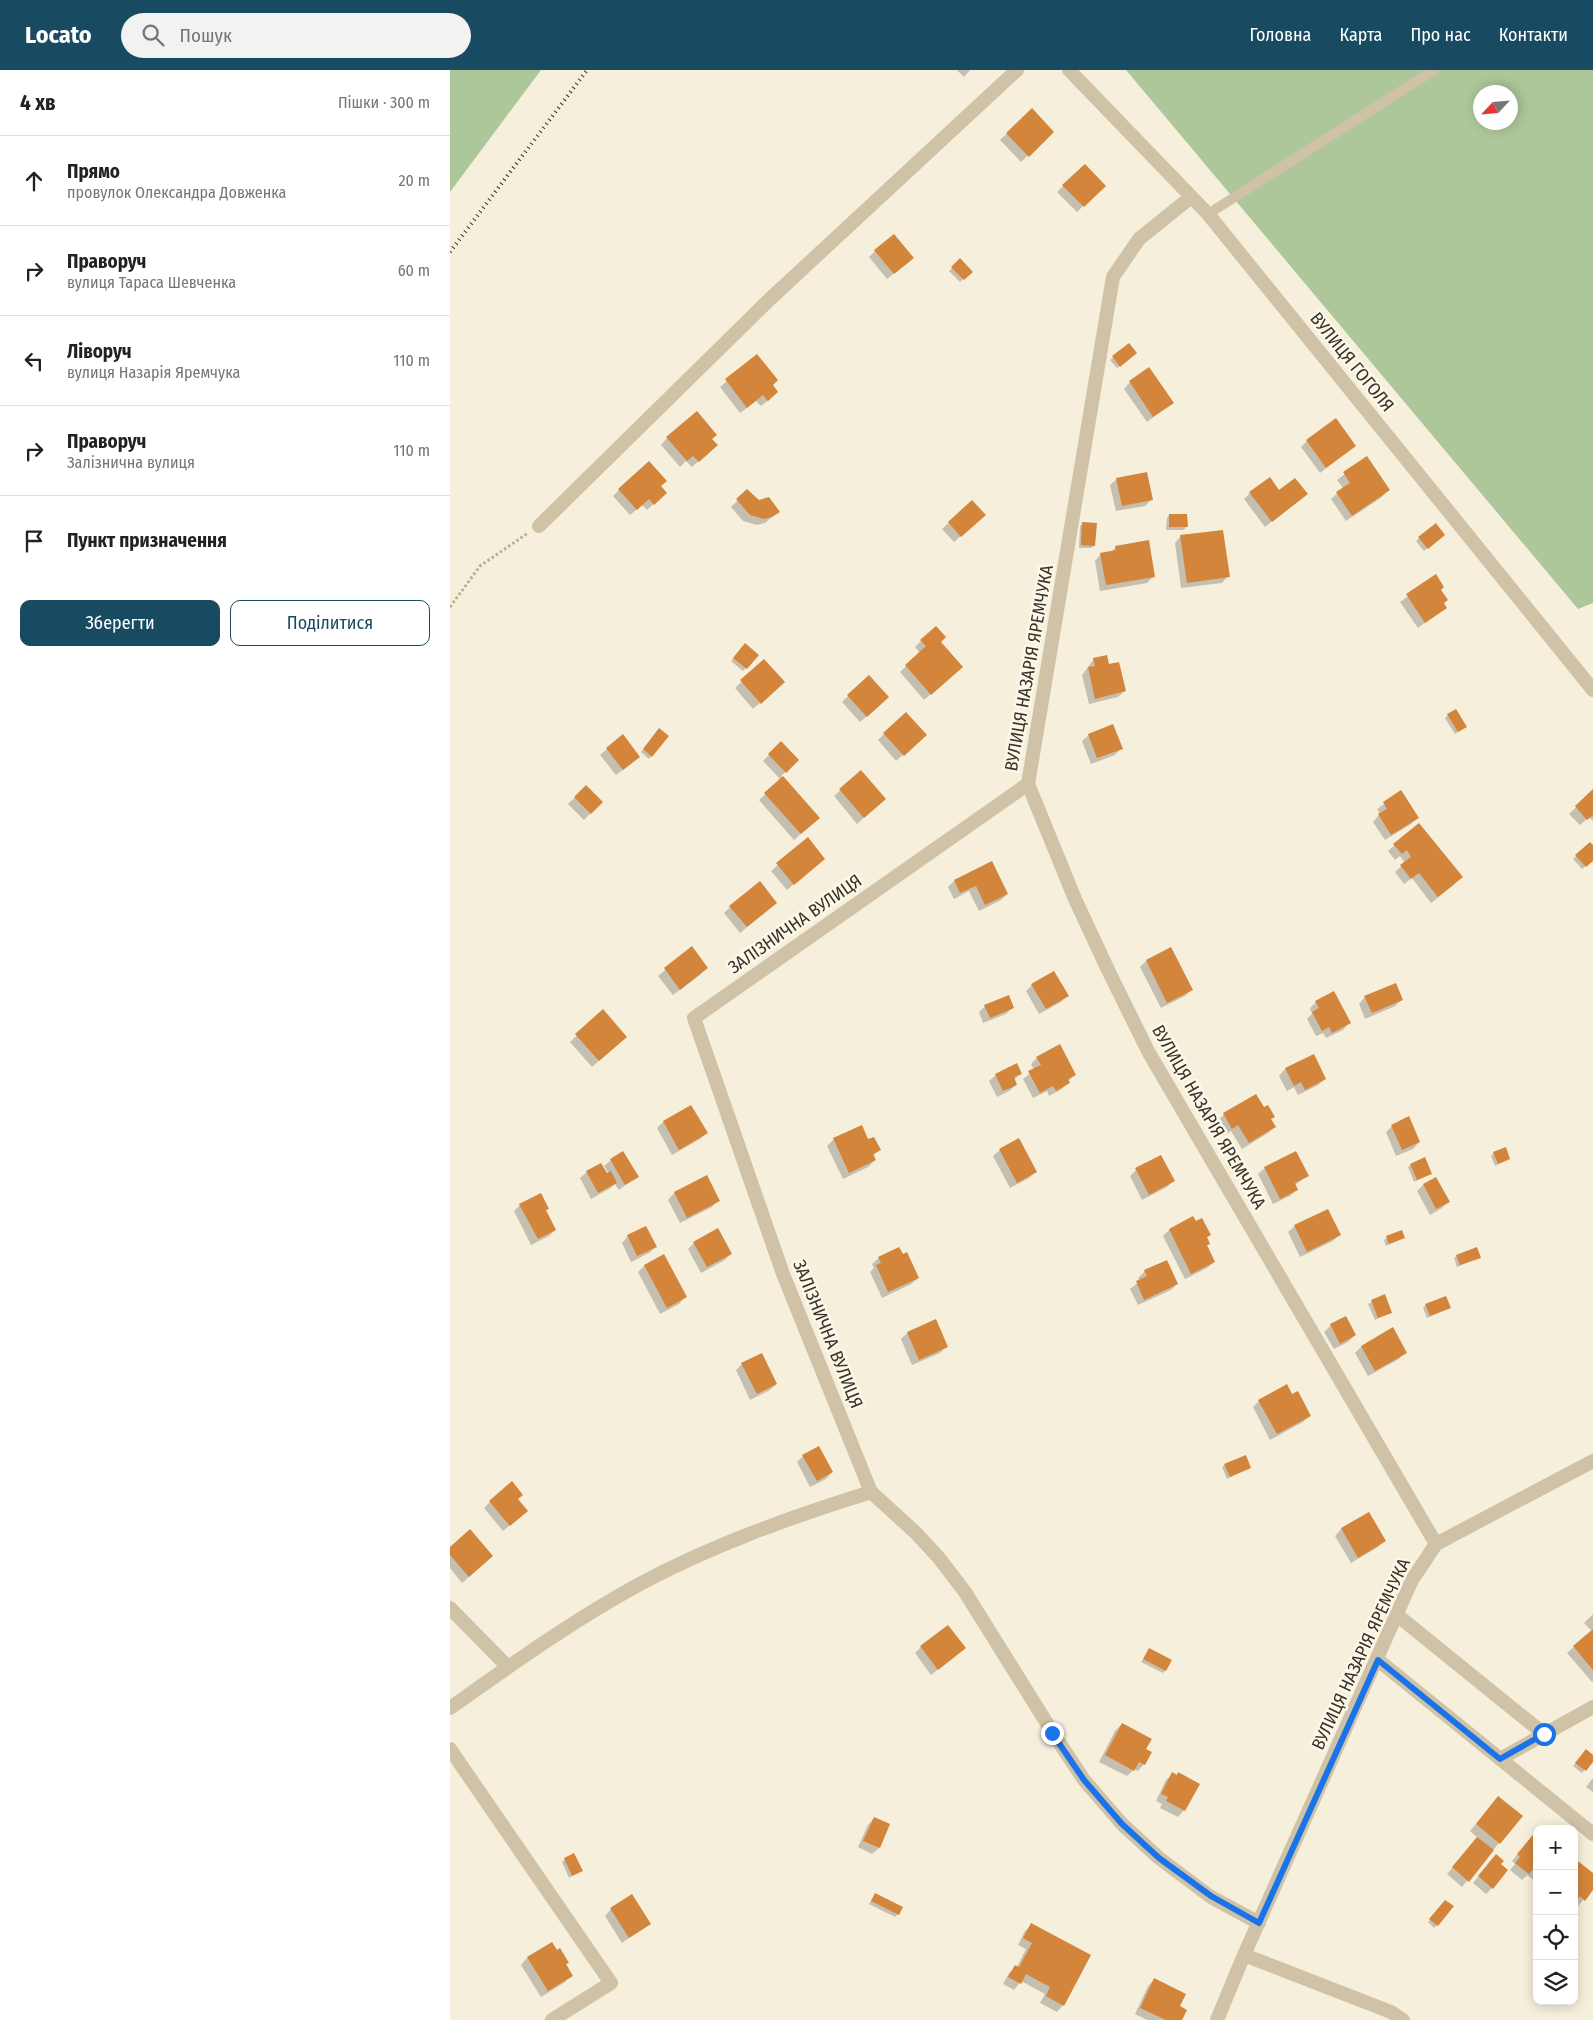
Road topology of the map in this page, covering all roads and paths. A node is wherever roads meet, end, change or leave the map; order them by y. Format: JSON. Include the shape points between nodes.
{"nodes":[{"id":1,"x":1017,"y":70,"type":"edge"},
{"id":2,"x":1069,"y":70,"type":"edge"},
{"id":3,"x":1434,"y":70,"type":"edge"},
{"id":4,"x":1191,"y":197,"type":"junction"},
{"id":5,"x":1208,"y":214,"type":"junction"},
{"id":6,"x":539,"y":526,"type":"joint"},
{"id":7,"x":450,"y":606,"type":"edge"},
{"id":8,"x":1593,"y":690,"type":"edge"},
{"id":9,"x":1028,"y":784,"type":"junction"},
{"id":10,"x":1593,"y":1460,"type":"edge"},
{"id":11,"x":871,"y":1492,"type":"junction"},
{"id":12,"x":1436,"y":1544,"type":"junction"},
{"id":13,"x":450,"y":1608,"type":"edge"},
{"id":14,"x":1397,"y":1615,"type":"junction"},
{"id":15,"x":1378,"y":1660,"type":"junction"},
{"id":16,"x":508,"y":1668,"type":"junction"},
{"id":17,"x":1593,"y":1707,"type":"edge"},
{"id":18,"x":450,"y":1708,"type":"edge"},
{"id":19,"x":1544,"y":1734,"type":"junction"},
{"id":20,"x":450,"y":1749,"type":"edge"},
{"id":21,"x":1500,"y":1759,"type":"junction"},
{"id":22,"x":1593,"y":1834,"type":"edge"},
{"id":23,"x":1259,"y":1923,"type":"junction"},
{"id":24,"x":1244,"y":1956,"type":"junction"},
{"id":25,"x":552,"y":2020,"type":"edge"},
{"id":26,"x":1218,"y":2020,"type":"edge"},
{"id":27,"x":1403,"y":2020,"type":"edge"}],
"edges":[{"from":1,"to":6,"type":"street","via":[[770,299]]},
{"from":2,"to":4,"type":"street","name":"ВУЛИЦЯ ГОГОЛЯ"},
{"from":3,"to":5,"type":"lane"},
{"from":4,"to":5,"type":"street","name":"ВУЛИЦЯ ГОГОЛЯ"},
{"from":4,"to":9,"type":"street","name":"ВУЛИЦЯ НАЗАРІЯ ЯРЕМЧУКА","via":[[1139,240],[1113,277]]},
{"from":5,"to":8,"type":"street","name":"ВУЛИЦЯ ГОГОЛЯ"},
{"from":6,"to":7,"type":"path","via":[[480,566]]},
{"from":9,"to":11,"type":"street","name":"ЗАЛІЗНИЧНА ВУЛИЦЯ","via":[[694,1018],[783,1274]]},
{"from":9,"to":12,"type":"street","name":"ВУЛИЦЯ НАЗАРІЯ ЯРЕМЧУКА","via":[[1079,907],[1149,1053]]},
{"from":10,"to":12,"type":"street"},
{"from":11,"to":16,"type":"street","via":[[799,1514],[707,1551],[595,1610]]},
{"from":11,"to":23,"type":"street","name":"ЗАЛІЗНИЧНА ВУЛИЦЯ","via":[[939,1558],[965,1592],[1052,1733],[1084,1780],[1122,1824],[1159,1858],[1211,1896]]},
{"from":12,"to":14,"type":"street","name":"ВУЛИЦЯ НАЗАРІЯ ЯРЕМЧУКА","via":[[1412,1580]]},
{"from":13,"to":16,"type":"street"},
{"from":14,"to":15,"type":"street","name":"ВУЛИЦЯ НАЗАРІЯ ЯРЕМЧУКА"},
{"from":14,"to":19,"type":"street"},
{"from":15,"to":21,"type":"street"},
{"from":15,"to":23,"type":"street","name":"ВУЛИЦЯ НАЗАРІЯ ЯРЕМЧУКА"},
{"from":16,"to":18,"type":"street"},
{"from":17,"to":19,"type":"street"},
{"from":19,"to":21,"type":"street"},
{"from":20,"to":25,"type":"street","via":[[611,1983]]},
{"from":21,"to":22,"type":"street"},
{"from":23,"to":24,"type":"street","name":"ВУЛИЦЯ НАЗАРІЯ ЯРЕМЧУКА"},
{"from":24,"to":26,"type":"street","name":"ВУЛИЦЯ НАЗАРІЯ ЯРЕМЧУКА"},
{"from":24,"to":27,"type":"street","via":[[1391,2012]]}]}
